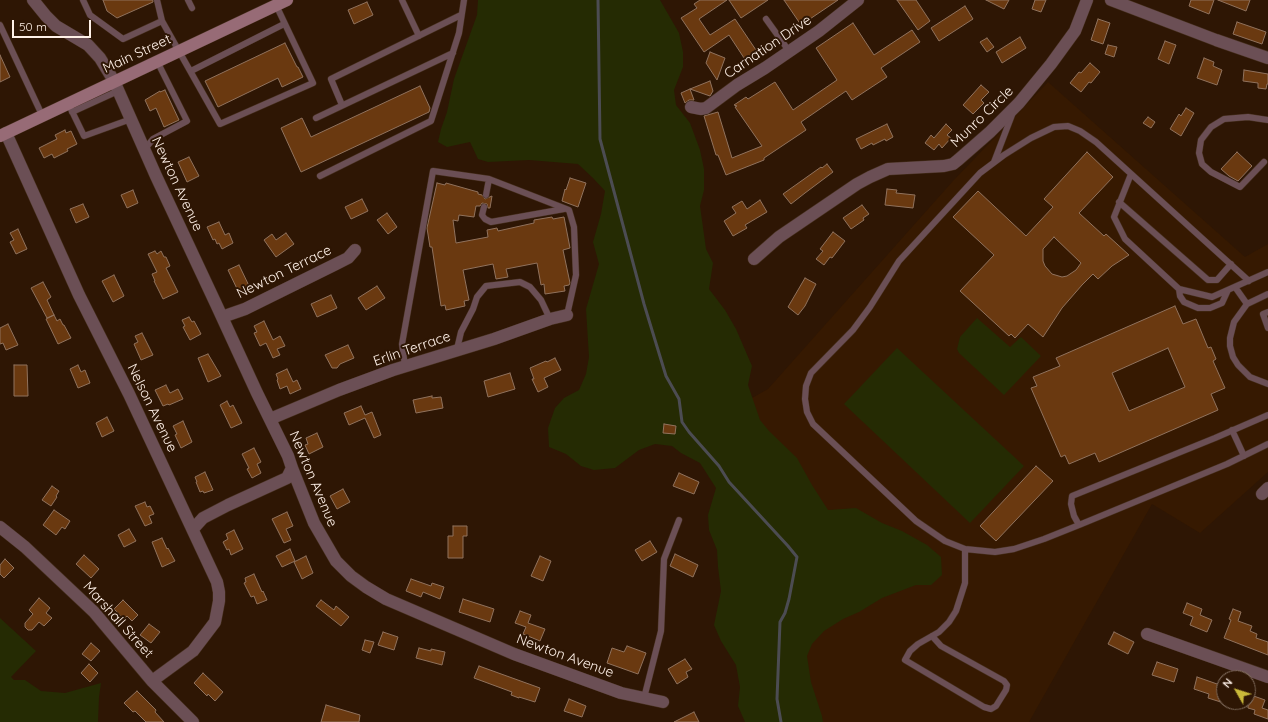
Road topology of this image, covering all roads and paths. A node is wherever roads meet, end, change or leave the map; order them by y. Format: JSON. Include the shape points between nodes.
{"nodes":[{"id":1,"x":33,"y":0,"type":"edge"},
{"id":2,"x":83,"y":0,"type":"edge"},
{"id":3,"x":157,"y":0,"type":"edge"},
{"id":4,"x":188,"y":0,"type":"edge"},
{"id":5,"x":287,"y":0,"type":"edge"},
{"id":6,"x":402,"y":0,"type":"edge"},
{"id":7,"x":464,"y":0,"type":"edge"},
{"id":8,"x":858,"y":0,"type":"edge"},
{"id":9,"x":1087,"y":0,"type":"edge"},
{"id":10,"x":1111,"y":0,"type":"edge"},
{"id":11,"x":276,"y":5,"type":"junction"},
{"id":12,"x":192,"y":8,"type":"dead end"},
{"id":13,"x":461,"y":15,"type":"junction"},
{"id":14,"x":766,"y":19,"type":"dead end"},
{"id":15,"x":162,"y":21,"type":"junction"},
{"id":16,"x":284,"y":24,"type":"junction"},
{"id":17,"x":0,"y":25,"type":"edge"},
{"id":18,"x":419,"y":36,"type":"junction"},
{"id":19,"x":180,"y":50,"type":"junction"},
{"id":20,"x":453,"y":52,"type":"junction"},
{"id":21,"x":789,"y":52,"type":"junction"},
{"id":22,"x":1268,"y":58,"type":"edge"},
{"id":23,"x":157,"y":61,"type":"junction"},
{"id":24,"x":191,"y":71,"type":"junction"},
{"id":25,"x":116,"y":86,"type":"junction"},
{"id":26,"x":342,"y":105,"type":"junction"},
{"id":27,"x":70,"y":107,"type":"junction"},
{"id":28,"x":691,"y":107,"type":"dead end"},
{"id":29,"x":1014,"y":107,"type":"junction"},
{"id":30,"x":42,"y":115,"type":"junction"},
{"id":31,"x":316,"y":118,"type":"dead end"},
{"id":32,"x":131,"y":119,"type":"junction"},
{"id":33,"x":1268,"y":120,"type":"edge"},
{"id":34,"x":3,"y":134,"type":"edge"},
{"id":35,"x":144,"y":150,"type":"junction"},
{"id":36,"x":994,"y":162,"type":"junction"},
{"id":37,"x":1264,"y":162,"type":"dead end"},
{"id":38,"x":1131,"y":174,"type":"junction"},
{"id":39,"x":320,"y":176,"type":"dead end"},
{"id":40,"x":489,"y":178,"type":"junction"},
{"id":41,"x":486,"y":196,"type":"dead end"},
{"id":42,"x":1119,"y":202,"type":"junction"},
{"id":43,"x":484,"y":207,"type":"dead end"},
{"id":44,"x":564,"y":209,"type":"junction"},
{"id":45,"x":355,"y":250,"type":"dead end"},
{"id":46,"x":754,"y":259,"type":"dead end"},
{"id":47,"x":1231,"y":264,"type":"junction"},
{"id":48,"x":1268,"y":272,"type":"edge"},
{"id":49,"x":1249,"y":281,"type":"junction"},
{"id":50,"x":1235,"y":287,"type":"junction"},
{"id":51,"x":1179,"y":289,"type":"junction"},
{"id":52,"x":1228,"y":290,"type":"junction"},
{"id":53,"x":1268,"y":294,"type":"edge"},
{"id":54,"x":1247,"y":304,"type":"junction"},
{"id":55,"x":1268,"y":312,"type":"edge"},
{"id":56,"x":566,"y":315,"type":"joint"},
{"id":57,"x":222,"y":317,"type":"junction"},
{"id":58,"x":550,"y":319,"type":"junction"},
{"id":59,"x":1268,"y":328,"type":"edge"},
{"id":60,"x":457,"y":349,"type":"junction"},
{"id":61,"x":405,"y":366,"type":"junction"},
{"id":62,"x":1268,"y":384,"type":"edge"},
{"id":63,"x":1268,"y":415,"type":"edge"},
{"id":64,"x":270,"y":419,"type":"junction"},
{"id":65,"x":1232,"y":430,"type":"junction"},
{"id":66,"x":1268,"y":444,"type":"edge"},
{"id":67,"x":1244,"y":456,"type":"junction"},
{"id":68,"x":292,"y":468,"type":"junction"},
{"id":69,"x":680,"y":520,"type":"dead end"},
{"id":70,"x":1079,"y":524,"type":"junction"},
{"id":71,"x":0,"y":527,"type":"edge"},
{"id":72,"x":193,"y":529,"type":"junction"},
{"id":73,"x":965,"y":549,"type":"junction"},
{"id":74,"x":1147,"y":634,"type":"dead end"},
{"id":75,"x":932,"y":636,"type":"junction"},
{"id":76,"x":1268,"y":677,"type":"edge"},
{"id":77,"x":152,"y":681,"type":"junction"},
{"id":78,"x":644,"y":698,"type":"junction"},
{"id":79,"x":663,"y":702,"type":"dead end"},
{"id":80,"x":193,"y":722,"type":"edge"}],
"edges":[{"from":1,"to":25,"type":"street","name":"Newton Avenue","via":[[56,26],[88,45],[100,58]]},
{"from":2,"to":15,"type":"lane","via":[[90,15],[123,39]]},
{"from":3,"to":15,"type":"lane"},
{"from":4,"to":12,"type":"lane"},
{"from":5,"to":11,"type":"main road","name":"Main Street"},
{"from":6,"to":18,"type":"lane"},
{"from":7,"to":13,"type":"lane"},
{"from":8,"to":21,"type":"street","name":"Carnation Drive"},
{"from":9,"to":29,"type":"street","name":"Munro Circle","via":[[1075,31],[1063,49]]},
{"from":10,"to":22,"type":"street"},
{"from":11,"to":16,"type":"lane"},
{"from":11,"to":19,"type":"main road","name":"Main Street"},
{"from":13,"to":18,"type":"lane"},
{"from":13,"to":20,"type":"lane"},
{"from":14,"to":21,"type":"lane"},
{"from":15,"to":19,"type":"lane"},
{"from":16,"to":24,"type":"lane"},
{"from":16,"to":24,"type":"lane","via":[[313,82],[220,124]]},
{"from":17,"to":30,"type":"lane"},
{"from":18,"to":26,"type":"lane","via":[[331,79]]},
{"from":19,"to":23,"type":"main road","name":"Main Street"},
{"from":19,"to":24,"type":"lane"},
{"from":20,"to":26,"type":"lane"},
{"from":20,"to":39,"type":"lane","via":[[431,121]]},
{"from":21,"to":28,"type":"street","name":"Carnation Drive","via":[[706,108]]},
{"from":23,"to":25,"type":"main road","name":"Main Street"},
{"from":23,"to":35,"type":"lane","via":[[187,121],[153,138]]},
{"from":25,"to":27,"type":"main road","name":"Main Street"},
{"from":25,"to":32,"type":"street","name":"Newton Avenue"},
{"from":26,"to":31,"type":"lane"},
{"from":27,"to":30,"type":"main road","name":"Main Street"},
{"from":27,"to":32,"type":"lane","via":[[84,136]]},
{"from":29,"to":36,"type":"lane"},
{"from":29,"to":46,"type":"street","name":"Munro Circle","via":[[971,150],[953,164],[933,168],[888,169],[870,177],[779,237]]},
{"from":30,"to":34,"type":"main road","name":"Main Street"},
{"from":32,"to":35,"type":"street","name":"Newton Avenue"},
{"from":33,"to":37,"type":"lane","via":[[1248,117],[1224,119],[1211,127],[1201,140],[1198,153],[1202,164],[1211,172],[1240,187]]},
{"from":34,"to":72,"type":"street","name":"Nelson Avenue"},
{"from":35,"to":57,"type":"street","name":"Newton Avenue"},
{"from":36,"to":38,"type":"lane","via":[[1031,138],[1054,127],[1068,126],[1096,142]]},
{"from":36,"to":73,"type":"lane","via":[[980,173],[900,261],[853,330],[812,373],[804,399],[813,424],[916,521],[945,541]]},
{"from":38,"to":42,"type":"lane"},
{"from":38,"to":47,"type":"lane"},
{"from":40,"to":41,"type":"lane"},
{"from":40,"to":44,"type":"lane"},
{"from":40,"to":61,"type":"lane","via":[[433,171],[402,344]]},
{"from":42,"to":47,"type":"lane","via":[[1208,280],[1217,280]]},
{"from":42,"to":51,"type":"lane","via":[[1114,217],[1125,239]]},
{"from":43,"to":44,"type":"lane","via":[[482,215],[491,222]]},
{"from":44,"to":56,"type":"lane","via":[[569,210],[574,227],[576,275]]},
{"from":45,"to":57,"type":"street","name":"Newton Terrace","via":[[348,258],[245,309]]},
{"from":47,"to":49,"type":"lane"},
{"from":48,"to":49,"type":"lane"},
{"from":49,"to":50,"type":"lane"},
{"from":50,"to":52,"type":"lane"},
{"from":50,"to":54,"type":"lane"},
{"from":51,"to":52,"type":"lane","via":[[1212,297]]},
{"from":51,"to":52,"type":"lane","via":[[1184,302],[1198,308],[1210,308],[1222,303]]},
{"from":53,"to":54,"type":"lane"},
{"from":54,"to":62,"type":"lane","via":[[1234,322],[1230,346],[1241,368],[1250,377]]},
{"from":55,"to":59,"type":"lane","via":[[1263,314]]},
{"from":56,"to":58,"type":"street","name":"Erlin Terrace"},
{"from":57,"to":64,"type":"street","name":"Newton Avenue"},
{"from":58,"to":60,"type":"street","name":"Erlin Terrace"},
{"from":58,"to":60,"type":"lane","via":[[541,300],[530,287],[520,282],[486,286],[477,297],[461,332]]},
{"from":60,"to":61,"type":"street","name":"Erlin Terrace"},
{"from":61,"to":64,"type":"street","name":"Erlin Terrace"},
{"from":63,"to":65,"type":"lane"},
{"from":64,"to":68,"type":"street","name":"Newton Avenue"},
{"from":65,"to":67,"type":"lane"},
{"from":65,"to":70,"type":"lane","via":[[1072,496],[1074,516]]},
{"from":66,"to":67,"type":"lane"},
{"from":67,"to":70,"type":"lane"},
{"from":68,"to":72,"type":"street","via":[[287,478],[203,518]]},
{"from":68,"to":78,"type":"street","name":"Newton Avenue","via":[[314,523],[336,561],[366,587],[514,654],[621,693]]},
{"from":69,"to":78,"type":"lane","via":[[664,559],[660,631]]},
{"from":70,"to":73,"type":"lane","via":[[1014,549],[995,552]]},
{"from":71,"to":77,"type":"street","name":"Marshall Street","via":[[94,612]]},
{"from":72,"to":77,"type":"street","name":"Nelson Avenue","via":[[217,582],[217,615],[215,622],[193,651]]},
{"from":73,"to":75,"type":"lane","via":[[965,583],[961,598],[949,622]]},
{"from":74,"to":76,"type":"street"},
{"from":75,"to":75,"type":"lane","via":[[910,651],[905,660],[984,707],[996,706],[1006,690],[1007,685],[1004,681],[941,646]]},
{"from":77,"to":80,"type":"street","name":"Marshall Street"},
{"from":78,"to":79,"type":"street","name":"Newton Avenue"}]}
